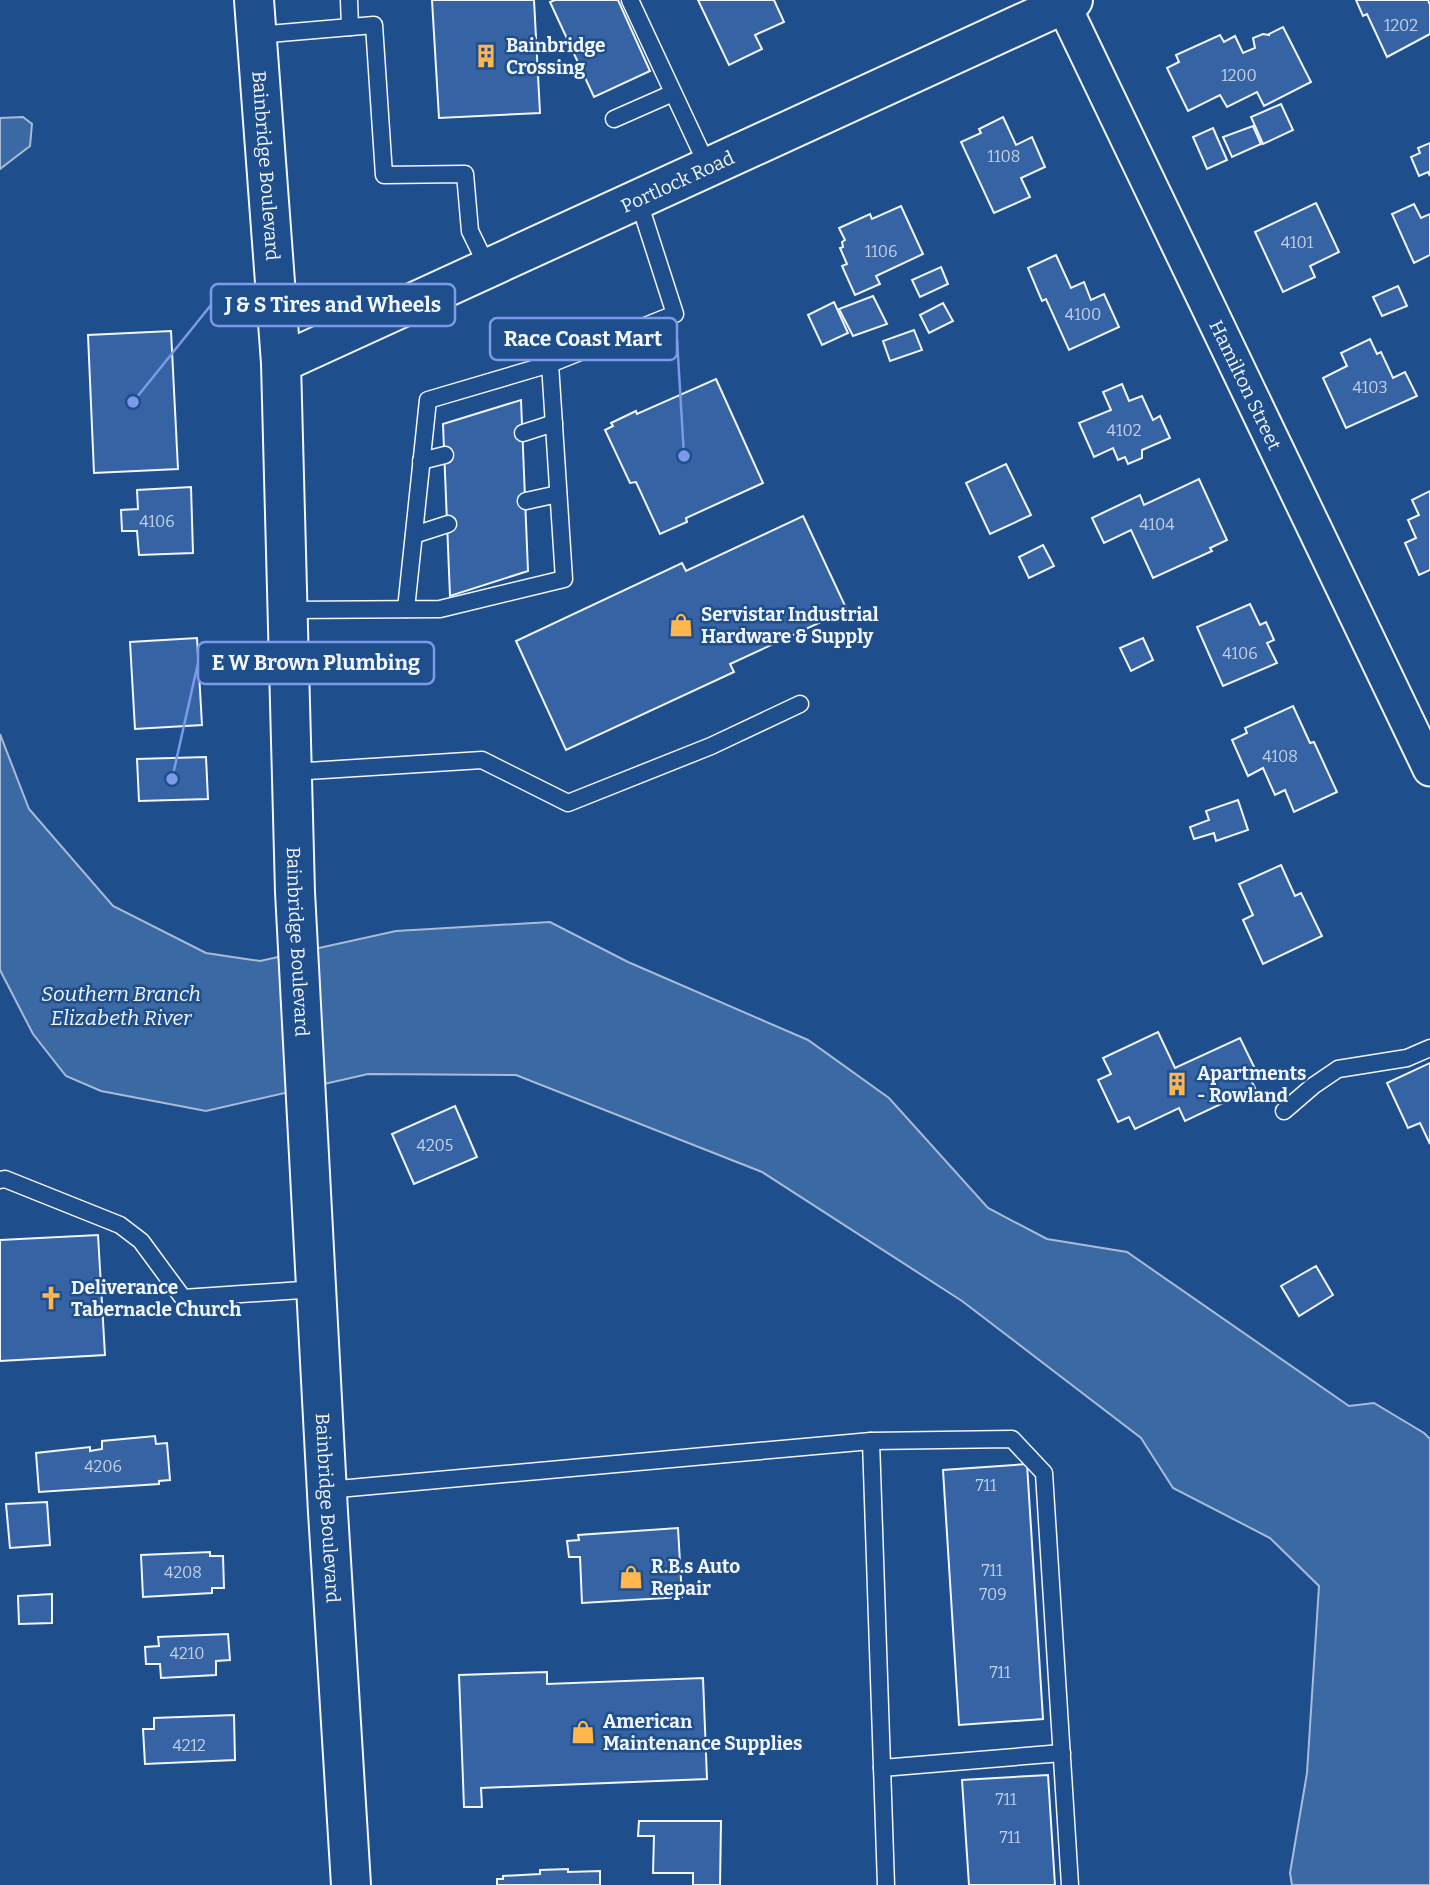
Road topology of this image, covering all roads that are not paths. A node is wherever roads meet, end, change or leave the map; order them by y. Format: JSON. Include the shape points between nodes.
{"nodes":[{"id":1,"x":349,"y":0,"type":"edge"},
{"id":2,"x":630,"y":0,"type":"edge"},
{"id":3,"x":1066,"y":2,"type":"edge"},
{"id":4,"x":256,"y":18,"type":"edge"},
{"id":5,"x":350,"y":27,"type":"junction"},
{"id":6,"x":673,"y":93,"type":"junction"},
{"id":7,"x":614,"y":119,"type":"dead end"},
{"id":8,"x":708,"y":167,"type":"junction"},
{"id":9,"x":638,"y":199,"type":"junction"},
{"id":10,"x":488,"y":268,"type":"junction"},
{"id":11,"x":281,"y":363,"type":"junction"},
{"id":12,"x":550,"y":364,"type":"junction"},
{"id":13,"x":554,"y":423,"type":"junction"},
{"id":14,"x":523,"y":433,"type":"dead end"},
{"id":15,"x":445,"y":455,"type":"dead end"},
{"id":16,"x":421,"y":461,"type":"junction"},
{"id":17,"x":558,"y":494,"type":"junction"},
{"id":18,"x":526,"y":501,"type":"dead end"},
{"id":19,"x":447,"y":524,"type":"dead end"},
{"id":20,"x":414,"y":535,"type":"junction"},
{"id":21,"x":406,"y":609,"type":"junction"},
{"id":22,"x":288,"y":610,"type":"junction"},
{"id":23,"x":800,"y":704,"type":"dead end"},
{"id":24,"x":1430,"y":769,"type":"edge"},
{"id":25,"x":292,"y":772,"type":"junction"},
{"id":26,"x":1430,"y":1048,"type":"edge"},
{"id":27,"x":1284,"y":1111,"type":"dead end"},
{"id":28,"x":0,"y":1180,"type":"edge"},
{"id":29,"x":317,"y":1289,"type":"junction"},
{"id":30,"x":871,"y":1441,"type":"junction"},
{"id":31,"x":327,"y":1490,"type":"junction"},
{"id":32,"x":1062,"y":1753,"type":"junction"},
{"id":33,"x":882,"y":1769,"type":"junction"},
{"id":34,"x":351,"y":1885,"type":"edge"},
{"id":35,"x":886,"y":1885,"type":"edge"},
{"id":36,"x":1070,"y":1885,"type":"edge"}],
"edges":[{"from":1,"to":5,"type":"lane"},
{"from":2,"to":6,"type":"lane"},
{"from":3,"to":8,"type":"main road","name":"Portlock Road"},
{"from":3,"to":24,"type":"street","name":"Hamilton Street"},
{"from":4,"to":5,"type":"lane"},
{"from":4,"to":11,"type":"main road","name":"Bainbridge Boulevard"},
{"from":5,"to":10,"type":"lane","via":[[374,25],[384,175],[465,174],[470,231]]},
{"from":6,"to":7,"type":"lane"},
{"from":6,"to":8,"type":"lane"},
{"from":8,"to":9,"type":"main road","name":"Portlock Road"},
{"from":9,"to":10,"type":"main road","name":"Portlock Road"},
{"from":9,"to":12,"type":"lane","via":[[675,314]]},
{"from":10,"to":11,"type":"main road","name":"Portlock Road"},
{"from":11,"to":22,"type":"main road","name":"Bainbridge Boulevard"},
{"from":12,"to":13,"type":"lane"},
{"from":12,"to":16,"type":"lane","via":[[428,400]]},
{"from":13,"to":14,"type":"lane"},
{"from":13,"to":17,"type":"lane"},
{"from":15,"to":16,"type":"lane"},
{"from":16,"to":20,"type":"lane"},
{"from":17,"to":18,"type":"lane"},
{"from":17,"to":21,"type":"lane","via":[[564,579],[440,609]]},
{"from":19,"to":20,"type":"lane"},
{"from":20,"to":21,"type":"lane"},
{"from":21,"to":22,"type":"lane"},
{"from":22,"to":25,"type":"main road","name":"Bainbridge Boulevard"},
{"from":23,"to":25,"type":"lane","via":[[711,746],[568,803],[482,760]]},
{"from":25,"to":29,"type":"main road","name":"Bainbridge Boulevard"},
{"from":26,"to":27,"type":"lane","via":[[1408,1058],[1338,1069]]},
{"from":28,"to":29,"type":"lane","via":[[120,1225],[141,1241],[183,1298]]},
{"from":29,"to":31,"type":"main road","name":"Bainbridge Boulevard"},
{"from":30,"to":31,"type":"lane"},
{"from":30,"to":32,"type":"lane","via":[[1012,1439],[1044,1473]]},
{"from":30,"to":33,"type":"lane"},
{"from":31,"to":34,"type":"main road","name":"Bainbridge Boulevard"},
{"from":32,"to":33,"type":"lane"},
{"from":32,"to":36,"type":"lane"},
{"from":33,"to":35,"type":"lane"}]}
